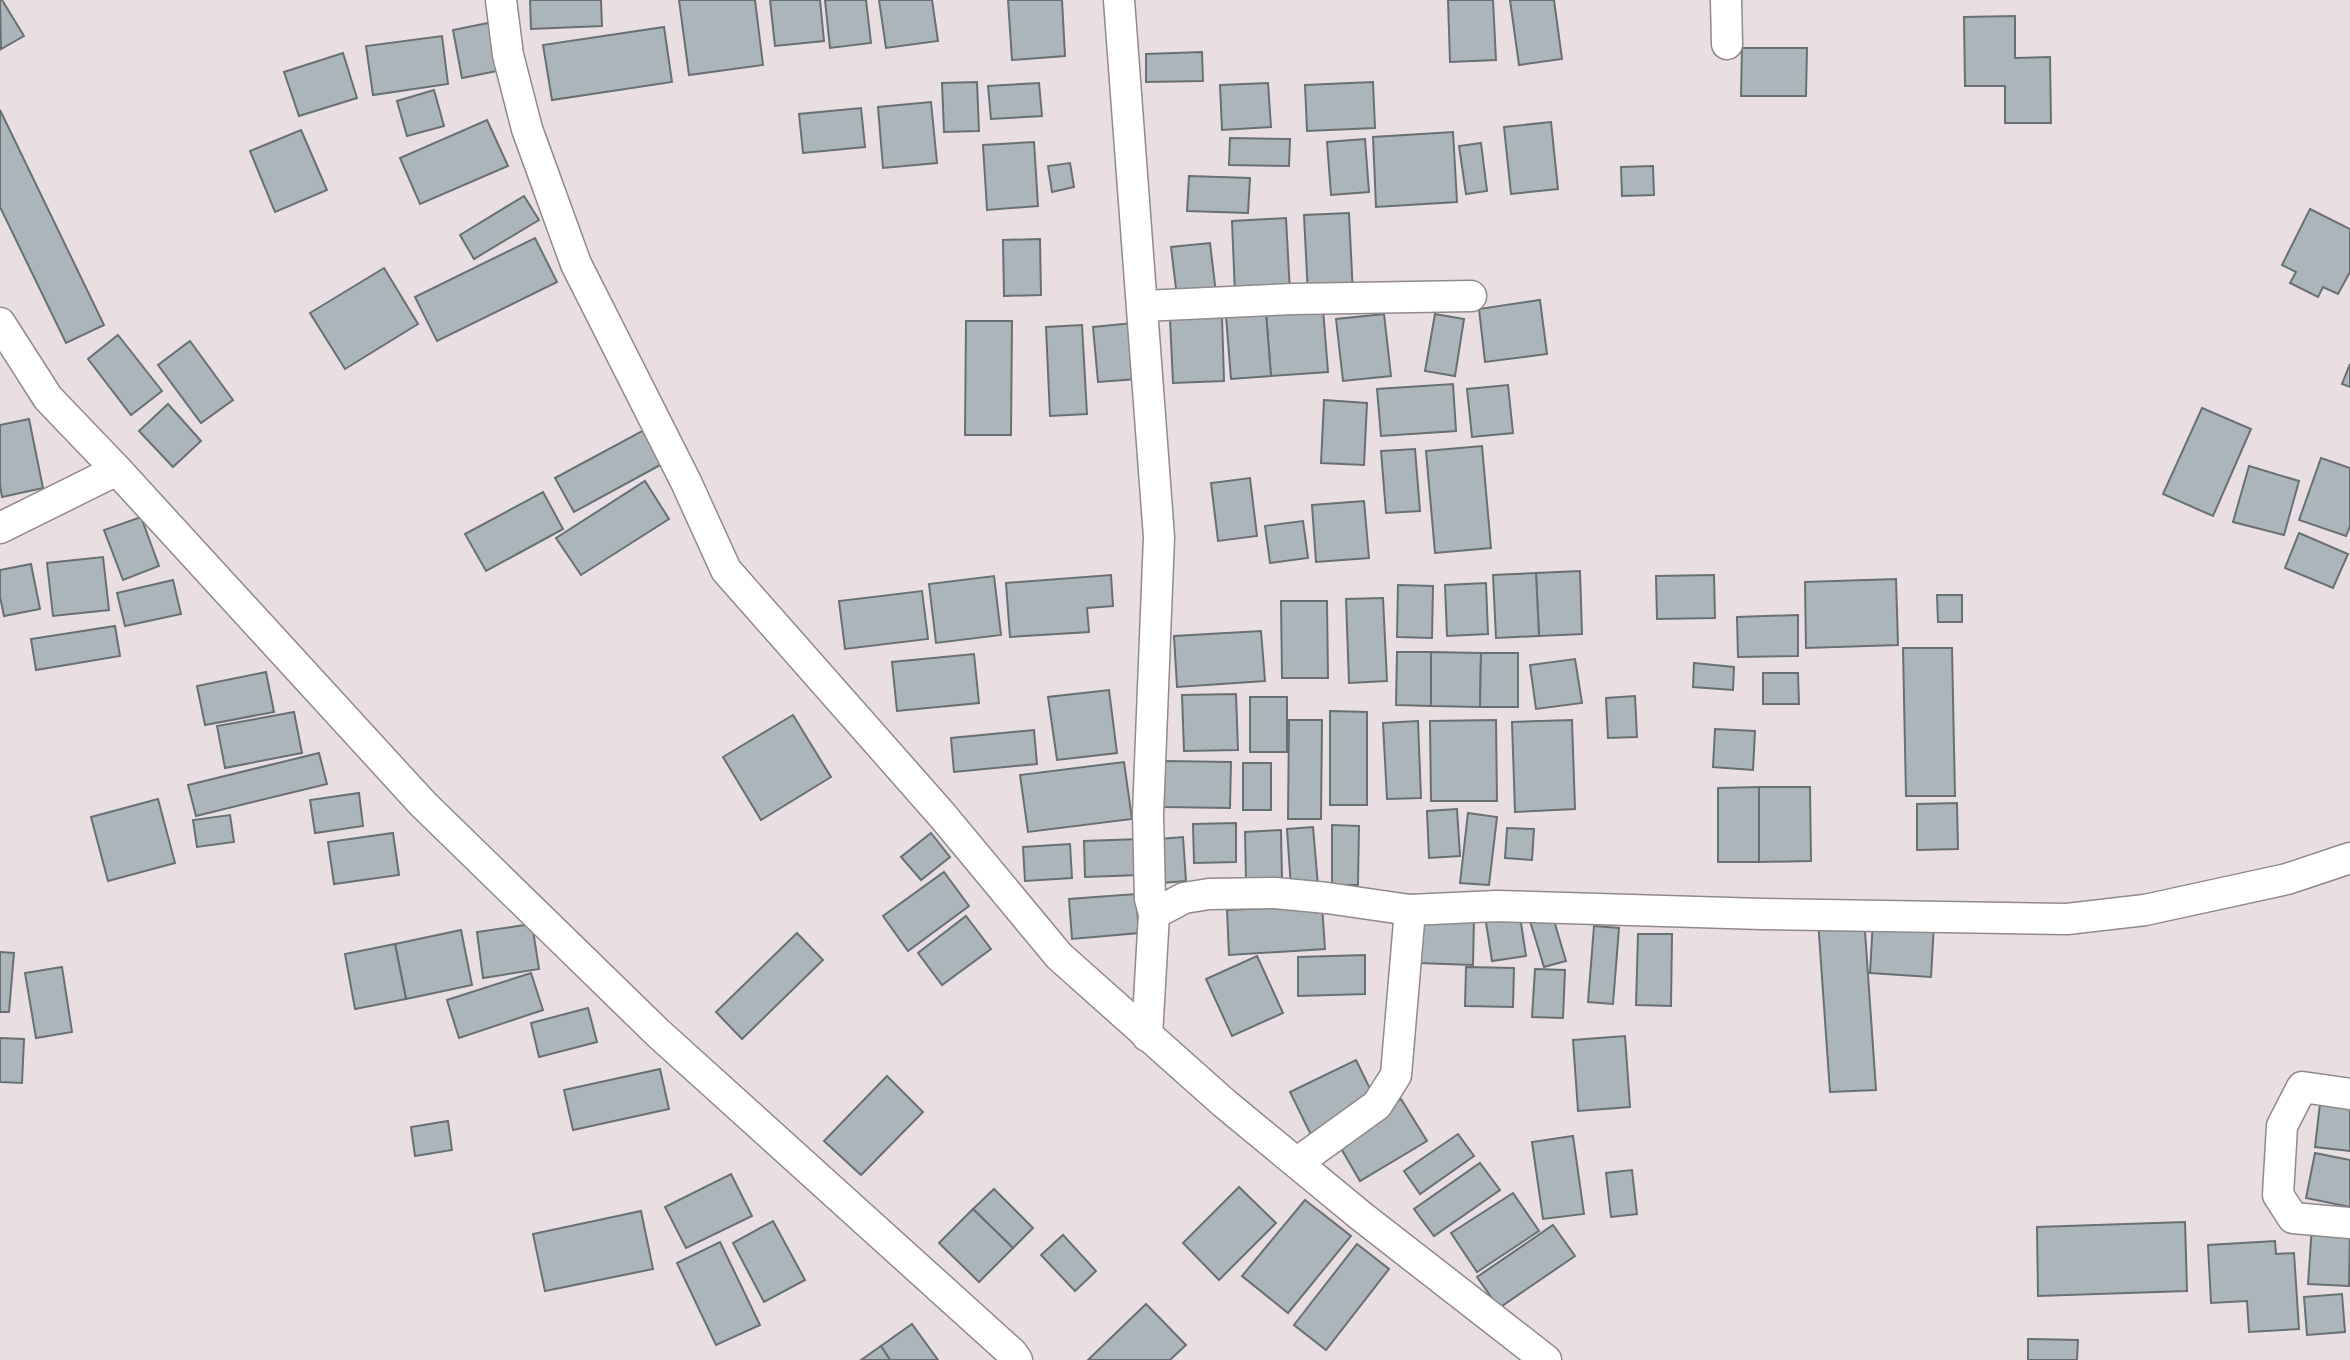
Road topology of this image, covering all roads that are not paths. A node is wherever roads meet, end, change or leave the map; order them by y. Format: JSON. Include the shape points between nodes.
{"nodes":[{"id":1,"x":502,"y":0,"type":"edge"},
{"id":2,"x":1119,"y":0,"type":"edge"},
{"id":3,"x":1726,"y":0,"type":"edge"},
{"id":4,"x":1727,"y":44,"type":"dead end"},
{"id":5,"x":1471,"y":296,"type":"dead end"},
{"id":6,"x":1143,"y":306,"type":"junction"},
{"id":7,"x":0,"y":323,"type":"edge"},
{"id":8,"x":117,"y":470,"type":"junction"},
{"id":9,"x":0,"y":528,"type":"edge"},
{"id":10,"x":2350,"y":858,"type":"edge"},
{"id":11,"x":1409,"y":910,"type":"junction"},
{"id":12,"x":1154,"y":914,"type":"junction"},
{"id":13,"x":1147,"y":1036,"type":"junction"},
{"id":14,"x":2350,"y":1094,"type":"edge"},
{"id":15,"x":1298,"y":1162,"type":"junction"},
{"id":16,"x":2350,"y":1223,"type":"edge"},
{"id":17,"x":1009,"y":1358,"type":"edge"},
{"id":18,"x":1546,"y":1360,"type":"edge"}],
"edges":[{"from":1,"to":13,"type":"street","via":[[508,55],[527,129],[576,264],[726,570],[942,815],[1059,956]]},
{"from":2,"to":6,"type":"street"},
{"from":3,"to":4,"type":"street"},
{"from":5,"to":6,"type":"street"},
{"from":6,"to":12,"type":"street","via":[[1159,537],[1148,814]]},
{"from":7,"to":8,"type":"street","via":[[48,398]]},
{"from":8,"to":9,"type":"street"},
{"from":8,"to":17,"type":"street","via":[[423,804],[658,1033]]},
{"from":10,"to":11,"type":"street","via":[[2287,879],[2145,910],[2067,919],[1497,906]]},
{"from":11,"to":12,"type":"street","via":[[1275,892],[1184,898]]},
{"from":11,"to":15,"type":"street","via":[[1396,1075],[1377,1105]]},
{"from":12,"to":13,"type":"street"},
{"from":13,"to":15,"type":"street"},
{"from":14,"to":16,"type":"street","via":[[2302,1087],[2283,1126],[2278,1195],[2293,1219]]},
{"from":15,"to":18,"type":"street"}]}
